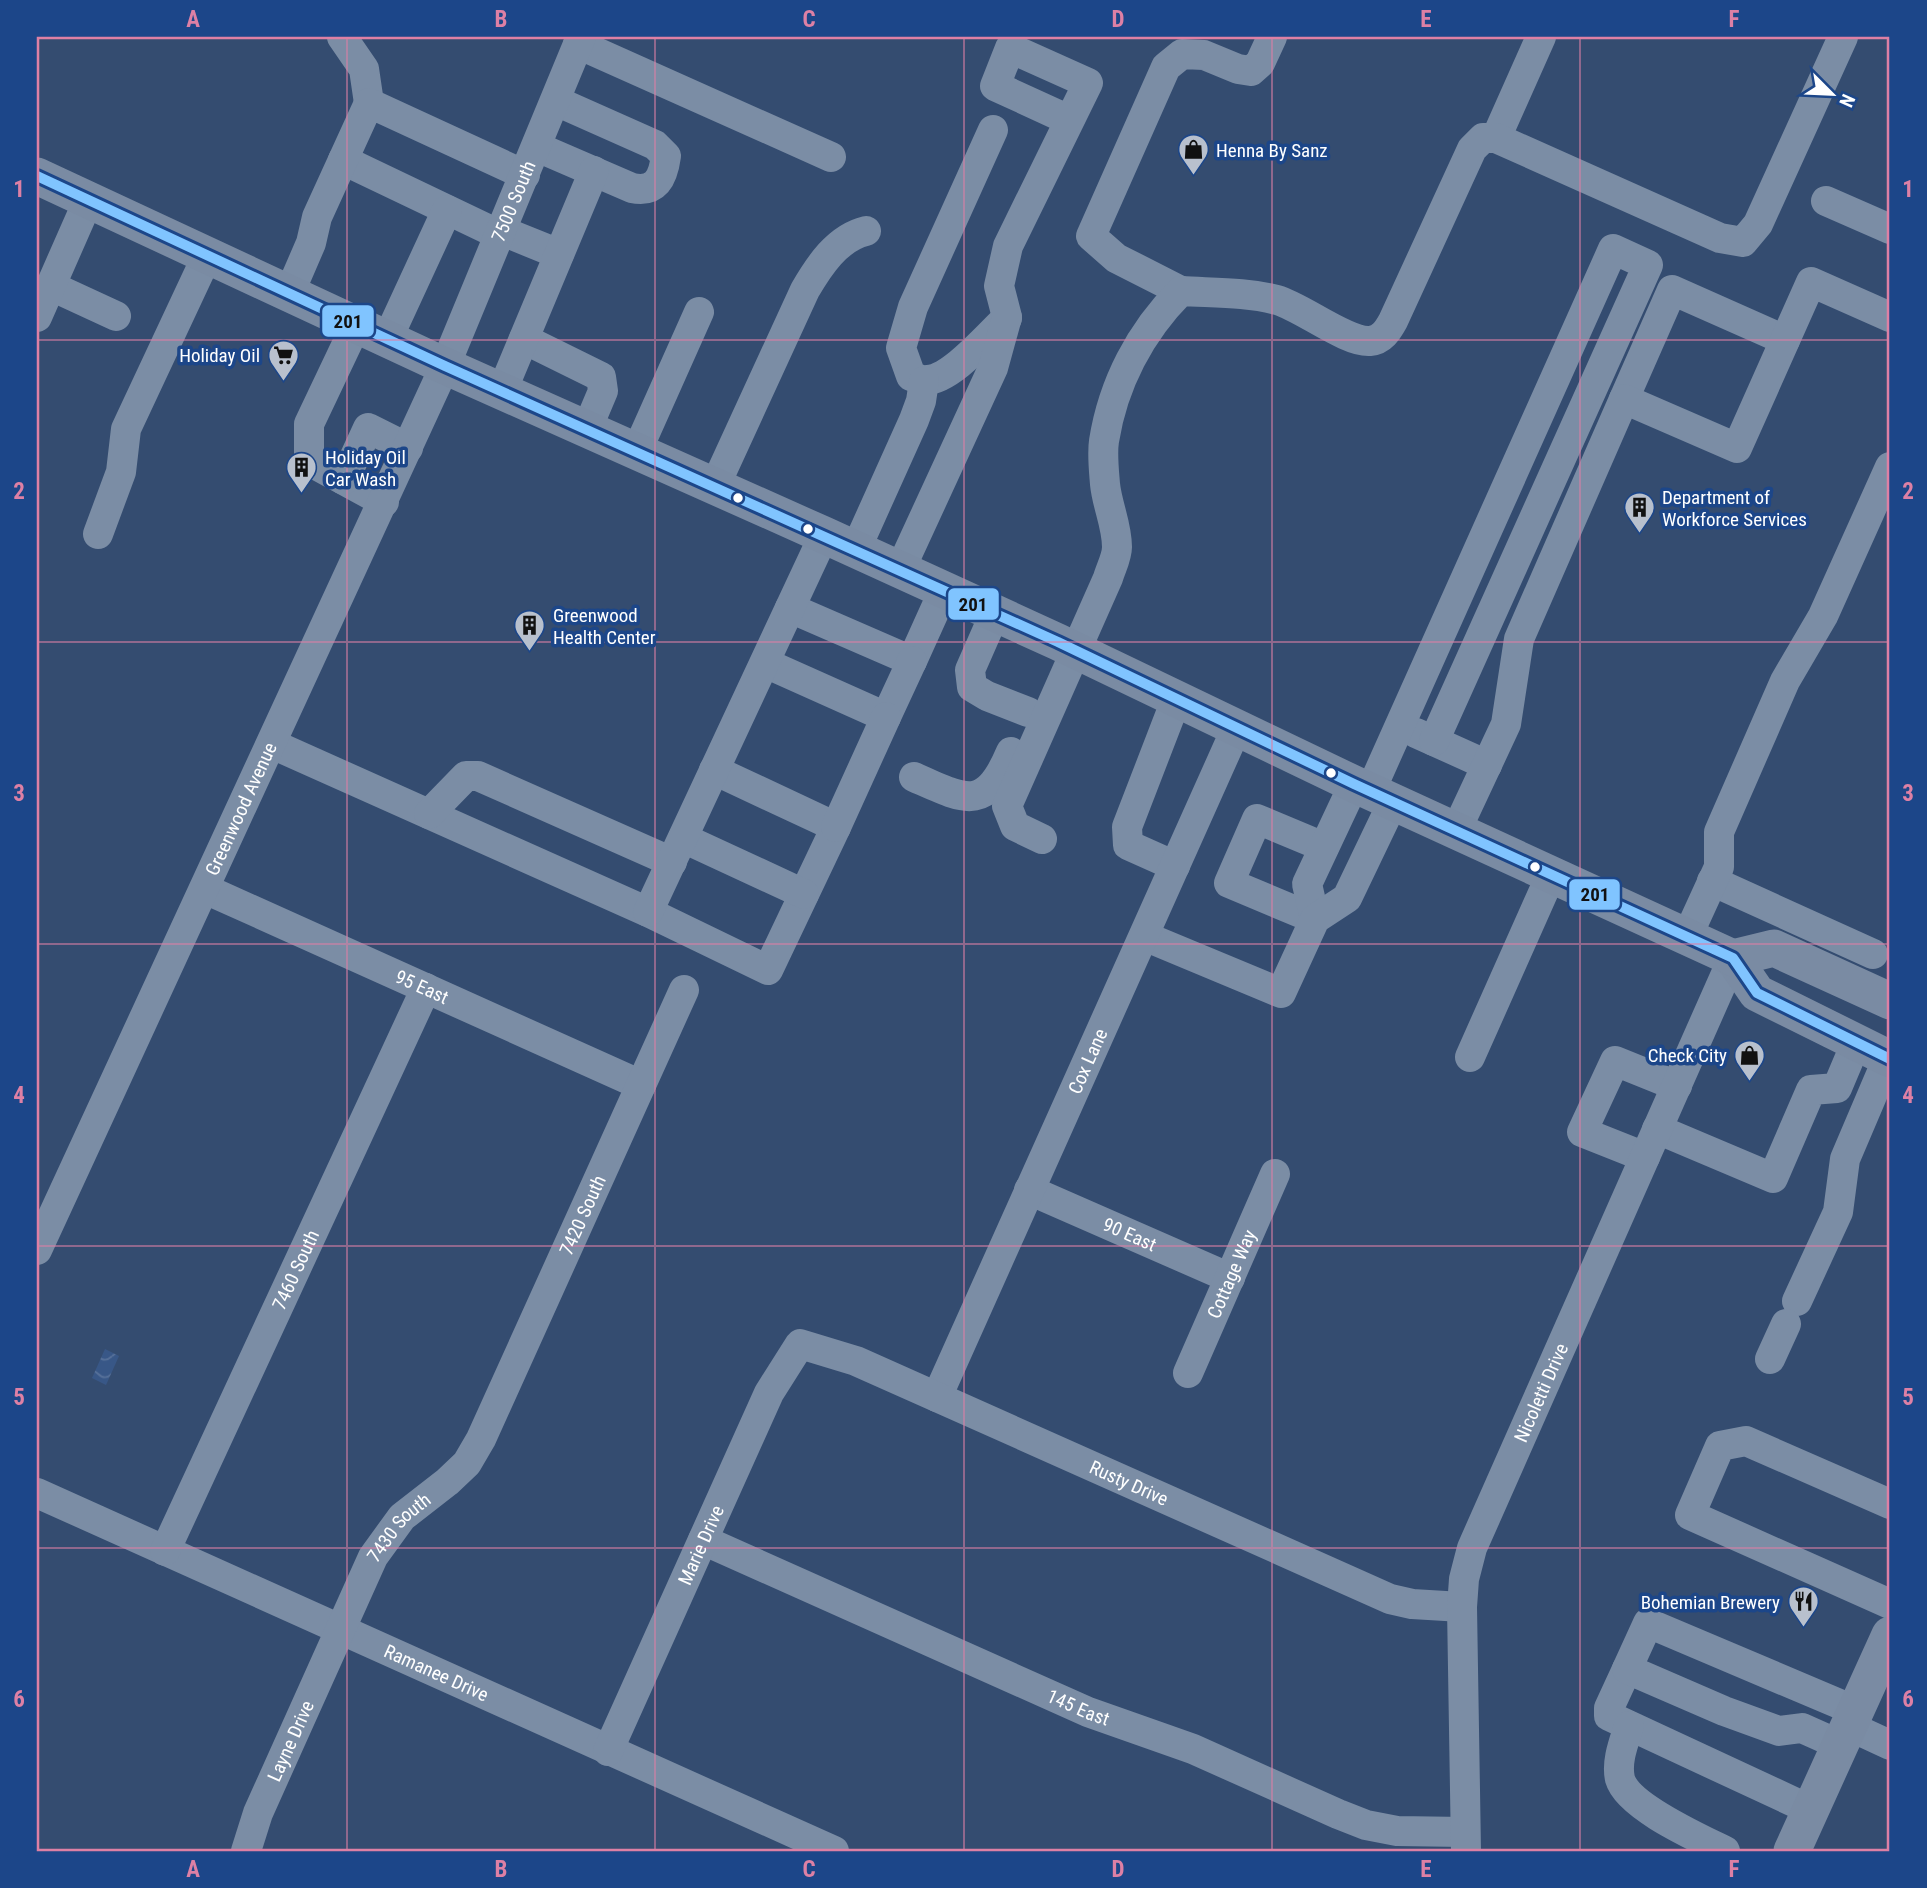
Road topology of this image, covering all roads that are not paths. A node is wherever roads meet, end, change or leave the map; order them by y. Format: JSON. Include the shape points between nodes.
{"nodes":[{"id":1,"x":342,"y":37,"type":"edge"},
{"id":2,"x":1272,"y":37,"type":"edge"},
{"id":3,"x":1541,"y":37,"type":"edge"},
{"id":4,"x":1843,"y":37,"type":"edge"},
{"id":5,"x":580,"y":40,"type":"edge"},
{"id":6,"x":556,"y":102,"type":"junction"},
{"id":7,"x":369,"y":103,"type":"junction"},
{"id":8,"x":1069,"y":120,"type":"dead end"},
{"id":9,"x":993,"y":131,"type":"dead end"},
{"id":10,"x":1496,"y":138,"type":"junction"},
{"id":11,"x":537,"y":147,"type":"junction"},
{"id":12,"x":831,"y":157,"type":"dead end"},
{"id":13,"x":343,"y":160,"type":"junction"},
{"id":14,"x":594,"y":171,"type":"junction"},
{"id":15,"x":525,"y":175,"type":"junction"},
{"id":16,"x":37,"y":176,"type":"edge"},
{"id":17,"x":89,"y":201,"type":"junction"},
{"id":18,"x":1826,"y":201,"type":"dead end"},
{"id":19,"x":447,"y":210,"type":"junction"},
{"id":20,"x":1890,"y":229,"type":"edge"},
{"id":21,"x":866,"y":231,"type":"dead end"},
{"id":22,"x":501,"y":233,"type":"junction"},
{"id":23,"x":559,"y":254,"type":"junction"},
{"id":24,"x":207,"y":256,"type":"junction"},
{"id":25,"x":51,"y":286,"type":"junction"},
{"id":26,"x":1181,"y":291,"type":"junction"},
{"id":27,"x":289,"y":294,"type":"junction"},
{"id":28,"x":699,"y":312,"type":"dead end"},
{"id":29,"x":116,"y":316,"type":"dead end"},
{"id":30,"x":37,"y":317,"type":"edge"},
{"id":31,"x":1007,"y":317,"type":"junction"},
{"id":32,"x":1890,"y":317,"type":"edge"},
{"id":33,"x":372,"y":332,"type":"junction"},
{"id":34,"x":524,"y":339,"type":"junction"},
{"id":35,"x":1785,"y":340,"type":"junction"},
{"id":36,"x":445,"y":366,"type":"junction"},
{"id":37,"x":924,"y":381,"type":"junction"},
{"id":38,"x":502,"y":391,"type":"junction"},
{"id":39,"x":1624,"y":399,"type":"junction"},
{"id":40,"x":587,"y":429,"type":"junction"},
{"id":41,"x":408,"y":448,"type":"junction"},
{"id":42,"x":637,"y":451,"type":"junction"},
{"id":43,"x":1890,"y":467,"type":"edge"},
{"id":44,"x":344,"y":480,"type":"junction"},
{"id":45,"x":715,"y":486,"type":"junction"},
{"id":46,"x":384,"y":502,"type":"junction"},
{"id":47,"x":98,"y":534,"type":"dead end"},
{"id":48,"x":840,"y":542,"type":"junction"},
{"id":49,"x":900,"y":570,"type":"junction"},
{"id":50,"x":944,"y":590,"type":"junction"},
{"id":51,"x":790,"y":608,"type":"junction"},
{"id":52,"x":995,"y":613,"type":"junction"},
{"id":53,"x":1438,"y":640,"type":"junction"},
{"id":54,"x":1066,"y":647,"type":"junction"},
{"id":55,"x":1472,"y":655,"type":"junction"},
{"id":56,"x":912,"y":661,"type":"junction"},
{"id":57,"x":765,"y":663,"type":"junction"},
{"id":58,"x":1514,"y":673,"type":"junction"},
{"id":59,"x":1176,"y":700,"type":"junction"},
{"id":60,"x":1028,"y":712,"type":"junction"},
{"id":61,"x":886,"y":717,"type":"junction"},
{"id":62,"x":1400,"y":726,"type":"junction"},
{"id":63,"x":1237,"y":727,"type":"junction"},
{"id":64,"x":1434,"y":741,"type":"junction"},
{"id":65,"x":272,"y":744,"type":"junction"},
{"id":66,"x":1487,"y":765,"type":"junction"},
{"id":67,"x":715,"y":770,"type":"junction"},
{"id":68,"x":914,"y":777,"type":"dead end"},
{"id":69,"x":1372,"y":793,"type":"junction"},
{"id":70,"x":429,"y":814,"type":"junction"},
{"id":71,"x":836,"y":827,"type":"junction"},
{"id":72,"x":1456,"y":831,"type":"junction"},
{"id":73,"x":1042,"y":839,"type":"dead end"},
{"id":74,"x":1324,"y":847,"type":"junction"},
{"id":75,"x":677,"y":850,"type":"junction"},
{"id":76,"x":1175,"y":866,"type":"junction"},
{"id":77,"x":1552,"y":875,"type":"junction"},
{"id":78,"x":1712,"y":881,"type":"junction"},
{"id":79,"x":205,"y":889,"type":"junction"},
{"id":80,"x":804,"y":894,"type":"junction"},
{"id":81,"x":649,"y":912,"type":"junction"},
{"id":82,"x":1315,"y":919,"type":"junction"},
{"id":83,"x":1144,"y":936,"type":"junction"},
{"id":84,"x":1687,"y":937,"type":"junction"},
{"id":85,"x":1733,"y":958,"type":"junction"},
{"id":86,"x":1875,"y":971,"type":"edge"},
{"id":87,"x":426,"y":988,"type":"junction"},
{"id":88,"x":684,"y":989,"type":"dead end"},
{"id":89,"x":1878,"y":1053,"type":"edge"},
{"id":90,"x":1471,"y":1058,"type":"dead end"},
{"id":91,"x":641,"y":1085,"type":"junction"},
{"id":92,"x":1677,"y":1086,"type":"junction"},
{"id":93,"x":1657,"y":1129,"type":"junction"},
{"id":94,"x":1645,"y":1157,"type":"junction"},
{"id":95,"x":1275,"y":1174,"type":"dead end"},
{"id":96,"x":1029,"y":1190,"type":"junction"},
{"id":97,"x":37,"y":1250,"type":"edge"},
{"id":98,"x":1230,"y":1278,"type":"junction"},
{"id":99,"x":800,"y":1344,"type":"joint"},
{"id":100,"x":1770,"y":1359,"type":"dead end"},
{"id":101,"x":1188,"y":1373,"type":"dead end"},
{"id":102,"x":937,"y":1397,"type":"junction"},
{"id":103,"x":481,"y":1439,"type":"joint"},
{"id":104,"x":37,"y":1493,"type":"edge"},
{"id":105,"x":1890,"y":1504,"type":"edge"},
{"id":106,"x":703,"y":1540,"type":"junction"},
{"id":107,"x":165,"y":1551,"type":"junction"},
{"id":108,"x":1890,"y":1604,"type":"edge"},
{"id":109,"x":1462,"y":1607,"type":"junction"},
{"id":110,"x":340,"y":1631,"type":"junction"},
{"id":111,"x":1890,"y":1635,"type":"edge"},
{"id":112,"x":1627,"y":1669,"type":"junction"},
{"id":113,"x":1629,"y":1726,"type":"junction"},
{"id":114,"x":1848,"y":1728,"type":"junction"},
{"id":115,"x":1890,"y":1745,"type":"edge"},
{"id":116,"x":608,"y":1751,"type":"junction"},
{"id":117,"x":1811,"y":1810,"type":"junction"},
{"id":118,"x":1465,"y":1842,"type":"edge"},
{"id":119,"x":246,"y":1851,"type":"edge"},
{"id":120,"x":834,"y":1851,"type":"edge"},
{"id":121,"x":1725,"y":1851,"type":"edge"},
{"id":122,"x":1792,"y":1851,"type":"edge"}],
"edges":[{"from":1,"to":7,"type":"street","via":[[364,69]]},
{"from":2,"to":26,"type":"street","via":[[1251,71],[1204,55],[1182,54],[1166,67],[1091,236],[1116,258]]},
{"from":3,"to":10,"type":"street"},
{"from":4,"to":10,"type":"street","via":[[1758,224],[1743,242],[1720,238]]},
{"from":5,"to":6,"type":"street","name":"7500 South"},
{"from":5,"to":12,"type":"street"},
{"from":6,"to":11,"type":"street","name":"7500 South"},
{"from":6,"to":14,"type":"street","via":[[655,145],[666,156],[657,182],[643,190]]},
{"from":7,"to":13,"type":"street"},
{"from":7,"to":15,"type":"street"},
{"from":8,"to":31,"type":"street","via":[[1008,246],[999,286]]},
{"from":9,"to":37,"type":"street","via":[[906,328],[901,348],[906,365],[911,376]]},
{"from":10,"to":26,"type":"street","via":[[1483,138],[1472,149],[1384,336],[1370,341],[1353,337],[1280,301]]},
{"from":11,"to":14,"type":"street"},
{"from":11,"to":15,"type":"street","name":"7500 South"},
{"from":13,"to":19,"type":"street"},
{"from":13,"to":27,"type":"street"},
{"from":14,"to":23,"type":"street"},
{"from":15,"to":22,"type":"street","name":"7500 South"},
{"from":16,"to":17,"type":"main road"},
{"from":17,"to":24,"type":"main road"},
{"from":17,"to":25,"type":"street"},
{"from":18,"to":20,"type":"street"},
{"from":19,"to":22,"type":"street"},
{"from":19,"to":33,"type":"street"},
{"from":21,"to":45,"type":"street","via":[[847,238],[815,273]]},
{"from":22,"to":23,"type":"street"},
{"from":22,"to":36,"type":"street","name":"7500 South"},
{"from":23,"to":34,"type":"street"},
{"from":24,"to":27,"type":"main road"},
{"from":24,"to":47,"type":"street","via":[[126,429],[121,472]]},
{"from":25,"to":29,"type":"street"},
{"from":25,"to":30,"type":"street"},
{"from":26,"to":54,"type":"street","via":[[1135,349],[1120,382],[1104,443],[1117,550],[1108,578]]},
{"from":27,"to":33,"type":"main road"},
{"from":28,"to":42,"type":"street"},
{"from":31,"to":37,"type":"street","via":[[956,366]]},
{"from":31,"to":49,"type":"street","via":[[993,368]]},
{"from":32,"to":35,"type":"street","via":[[1811,282]]},
{"from":33,"to":36,"type":"main road"},
{"from":33,"to":44,"type":"street","via":[[309,424],[309,461]]},
{"from":34,"to":38,"type":"street"},
{"from":34,"to":40,"type":"street","via":[[601,377],[603,391]]},
{"from":35,"to":39,"type":"street","via":[[1737,448]]},
{"from":35,"to":39,"type":"street","via":[[1672,290]]},
{"from":36,"to":38,"type":"main road"},
{"from":36,"to":41,"type":"street","name":"Greenwood Avenue"},
{"from":37,"to":48,"type":"street","via":[[914,420]]},
{"from":38,"to":40,"type":"main road"},
{"from":39,"to":58,"type":"street","via":[[1519,639]]},
{"from":40,"to":42,"type":"main road"},
{"from":41,"to":44,"type":"street","via":[[368,428]]},
{"from":41,"to":46,"type":"street","name":"Greenwood Avenue"},
{"from":42,"to":45,"type":"main road"},
{"from":43,"to":78,"type":"street","via":[[1823,616],[1785,681],[1719,832],[1719,867]]},
{"from":44,"to":46,"type":"street"},
{"from":45,"to":48,"type":"main road"},
{"from":46,"to":65,"type":"street","name":"Greenwood Avenue"},
{"from":48,"to":49,"type":"main road"},
{"from":48,"to":51,"type":"street"},
{"from":49,"to":50,"type":"main road"},
{"from":50,"to":52,"type":"main road"},
{"from":50,"to":56,"type":"street"},
{"from":51,"to":56,"type":"street"},
{"from":51,"to":57,"type":"street"},
{"from":52,"to":54,"type":"main road"},
{"from":52,"to":60,"type":"street","via":[[969,679],[979,692]]},
{"from":53,"to":55,"type":"street"},
{"from":53,"to":55,"type":"street","via":[[1613,249],[1648,265]]},
{"from":53,"to":62,"type":"street"},
{"from":54,"to":59,"type":"main road"},
{"from":54,"to":60,"type":"street"},
{"from":54,"to":73,"type":"street","via":[[1007,806],[1015,826]]},
{"from":55,"to":58,"type":"street"},
{"from":55,"to":64,"type":"street"},
{"from":56,"to":61,"type":"street"},
{"from":57,"to":61,"type":"street"},
{"from":57,"to":67,"type":"street"},
{"from":58,"to":66,"type":"street","via":[[1506,724]]},
{"from":59,"to":63,"type":"main road"},
{"from":59,"to":76,"type":"street","via":[[1127,827],[1128,845]]},
{"from":60,"to":68,"type":"street","via":[[998,781],[980,795],[957,795]]},
{"from":61,"to":71,"type":"street"},
{"from":62,"to":64,"type":"street"},
{"from":62,"to":69,"type":"street"},
{"from":63,"to":69,"type":"main road"},
{"from":63,"to":76,"type":"street","name":"Cox Lane"},
{"from":64,"to":66,"type":"street"},
{"from":65,"to":70,"type":"street"},
{"from":65,"to":79,"type":"street","name":"Greenwood Avenue"},
{"from":66,"to":72,"type":"street"},
{"from":67,"to":71,"type":"street"},
{"from":67,"to":75,"type":"street"},
{"from":69,"to":72,"type":"main road"},
{"from":69,"to":74,"type":"street"},
{"from":69,"to":82,"type":"street","via":[[1347,898]]},
{"from":70,"to":75,"type":"street","via":[[466,776],[478,776]]},
{"from":70,"to":81,"type":"street"},
{"from":71,"to":80,"type":"street"},
{"from":72,"to":77,"type":"main road"},
{"from":74,"to":82,"type":"street","via":[[1307,884]]},
{"from":74,"to":82,"type":"street","via":[[1257,819],[1229,883]]},
{"from":75,"to":80,"type":"street"},
{"from":75,"to":81,"type":"street"},
{"from":76,"to":83,"type":"street","name":"Cox Lane"},
{"from":77,"to":84,"type":"main road"},
{"from":77,"to":90,"type":"street"},
{"from":78,"to":84,"type":"street"},
{"from":78,"to":86,"type":"street"},
{"from":79,"to":87,"type":"street","name":"95 East"},
{"from":79,"to":97,"type":"street","name":"Greenwood Avenue"},
{"from":80,"to":81,"type":"street","via":[[768,970]]},
{"from":82,"to":83,"type":"street","via":[[1281,993]]},
{"from":83,"to":96,"type":"street","name":"Cox Lane"},
{"from":84,"to":85,"type":"main road"},
{"from":85,"to":86,"type":"main road","via":[[1774,948]]},
{"from":85,"to":89,"type":"main road","via":[[1757,993]]},
{"from":85,"to":92,"type":"street","name":"Nicoletti Drive"},
{"from":87,"to":91,"type":"street","name":"95 East"},
{"from":87,"to":107,"type":"street","name":"7460 South"},
{"from":88,"to":91,"type":"street","name":"7420 South"},
{"from":89,"to":93,"type":"street","via":[[1837,1088],[1811,1090],[1773,1178]]},
{"from":89,"to":100,"type":"street","via":[[1845,1159],[1838,1212]]},
{"from":91,"to":103,"type":"street","name":"7420 South"},
{"from":92,"to":93,"type":"street","name":"Nicoletti Drive"},
{"from":92,"to":94,"type":"street","via":[[1615,1061],[1582,1132]]},
{"from":93,"to":94,"type":"street","name":"Nicoletti Drive"},
{"from":94,"to":109,"type":"street","name":"Nicoletti Drive","via":[[1472,1548]]},
{"from":95,"to":98,"type":"street","name":"Cottage Way"},
{"from":96,"to":98,"type":"street","name":"90 East"},
{"from":96,"to":102,"type":"street","name":"Cox Lane"},
{"from":98,"to":101,"type":"street","name":"Cottage Way"},
{"from":99,"to":102,"type":"street","name":"Rusty Drive","via":[[856,1360]]},
{"from":99,"to":106,"type":"street","name":"Marie Drive","via":[[769,1393]]},
{"from":102,"to":109,"type":"street","name":"Rusty Drive","via":[[1390,1599]]},
{"from":103,"to":110,"type":"street","name":"7430 South","via":[[467,1463],[386,1536]]},
{"from":104,"to":107,"type":"street","name":"Ramanee Drive"},
{"from":105,"to":108,"type":"street","via":[[1746,1441],[1720,1446],[1690,1515]]},
{"from":106,"to":116,"type":"street","name":"Marie Drive"},
{"from":106,"to":118,"type":"street","name":"145 East","via":[[1088,1712],[1193,1749],[1338,1814],[1366,1825]]},
{"from":107,"to":110,"type":"street","name":"Ramanee Drive"},
{"from":109,"to":118,"type":"street","name":"Nicoletti Drive"},
{"from":110,"to":116,"type":"street","name":"Ramanee Drive"},
{"from":110,"to":119,"type":"street","name":"Layne Drive","via":[[258,1813]]},
{"from":111,"to":114,"type":"main road"},
{"from":112,"to":113,"type":"street","via":[[1609,1716]]},
{"from":112,"to":114,"type":"street","via":[[1779,1731]]},
{"from":112,"to":114,"type":"street","via":[[1648,1623]]},
{"from":113,"to":117,"type":"street"},
{"from":113,"to":121,"type":"street","via":[[1619,1760],[1628,1796]]},
{"from":114,"to":115,"type":"street"},
{"from":114,"to":117,"type":"main road"},
{"from":116,"to":120,"type":"street","name":"Ramanee Drive"},
{"from":117,"to":122,"type":"main road"}]}
